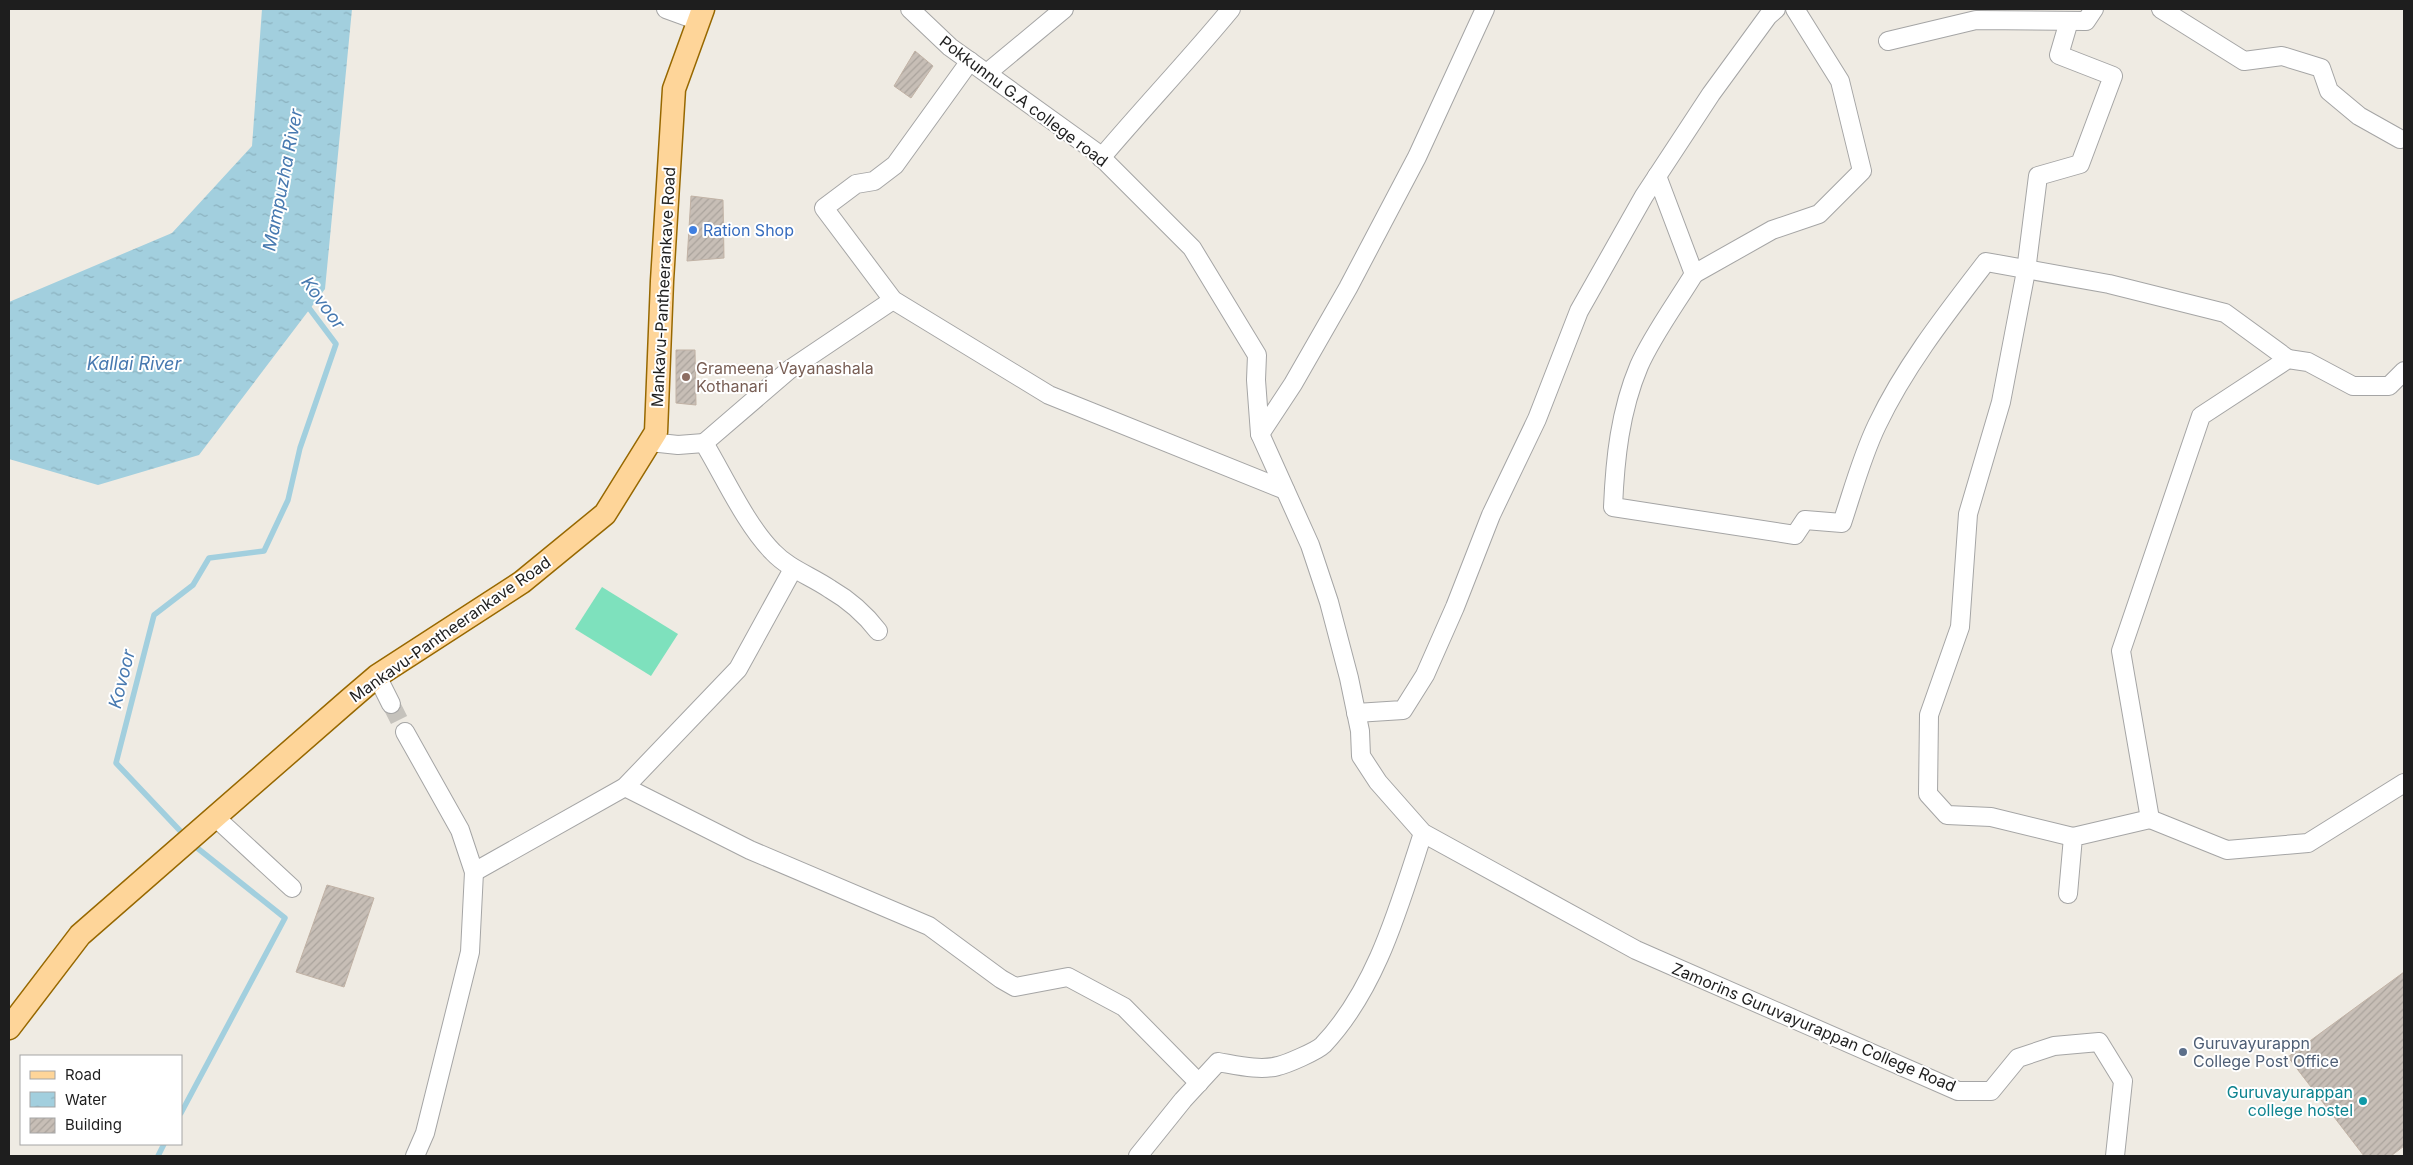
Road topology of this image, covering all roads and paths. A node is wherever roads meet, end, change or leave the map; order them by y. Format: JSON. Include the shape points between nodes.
{"nodes":[{"id":1,"x":666,"y":9,"type":"edge"},
{"id":2,"x":910,"y":9,"type":"edge"},
{"id":3,"x":1064,"y":9,"type":"edge"},
{"id":4,"x":1231,"y":9,"type":"edge"},
{"id":5,"x":1485,"y":9,"type":"edge"},
{"id":6,"x":1776,"y":9,"type":"edge"},
{"id":7,"x":1794,"y":9,"type":"edge"},
{"id":8,"x":2094,"y":9,"type":"edge"},
{"id":9,"x":2161,"y":9,"type":"edge"},
{"id":10,"x":701,"y":15,"type":"edge"},
{"id":11,"x":2069,"y":21,"type":"junction"},
{"id":12,"x":1888,"y":41,"type":"dead end"},
{"id":13,"x":970,"y":62,"type":"junction"},
{"id":14,"x":987,"y":74,"type":"junction"},
{"id":15,"x":2403,"y":140,"type":"edge"},
{"id":16,"x":1101,"y":158,"type":"junction"},
{"id":17,"x":1657,"y":176,"type":"junction"},
{"id":18,"x":2026,"y":270,"type":"junction"},
{"id":19,"x":1694,"y":274,"type":"junction"},
{"id":20,"x":893,"y":300,"type":"junction"},
{"id":21,"x":2288,"y":359,"type":"junction"},
{"id":22,"x":2404,"y":371,"type":"edge"},
{"id":23,"x":1260,"y":434,"type":"junction"},
{"id":24,"x":650,"y":442,"type":"junction"},
{"id":25,"x":704,"y":442,"type":"junction"},
{"id":26,"x":1285,"y":490,"type":"junction"},
{"id":27,"x":794,"y":569,"type":"junction"},
{"id":28,"x":878,"y":631,"type":"dead end"},
{"id":29,"x":377,"y":676,"type":"junction"},
{"id":30,"x":391,"y":704,"type":"tunnel mouth"},
{"id":31,"x":1356,"y":713,"type":"junction"},
{"id":32,"x":404,"y":732,"type":"tunnel mouth"},
{"id":33,"x":2404,"y":782,"type":"edge"},
{"id":34,"x":625,"y":787,"type":"junction"},
{"id":35,"x":2150,"y":819,"type":"junction"},
{"id":36,"x":212,"y":820,"type":"junction"},
{"id":37,"x":1423,"y":833,"type":"junction"},
{"id":38,"x":2073,"y":837,"type":"junction"},
{"id":39,"x":474,"y":872,"type":"junction"},
{"id":40,"x":292,"y":888,"type":"dead end"},
{"id":41,"x":2068,"y":894,"type":"dead end"},
{"id":42,"x":9,"y":1028,"type":"edge"},
{"id":43,"x":1198,"y":1083,"type":"junction"},
{"id":44,"x":416,"y":1156,"type":"edge"},
{"id":45,"x":1138,"y":1156,"type":"edge"},
{"id":46,"x":2115,"y":1156,"type":"edge"}],
"edges":[{"from":1,"to":10,"type":"street"},
{"from":2,"to":13,"type":"street","name":"Pokkunnu G.A college road"},
{"from":3,"to":14,"type":"street"},
{"from":4,"to":16,"type":"street"},
{"from":5,"to":23,"type":"street","via":[[1417,157],[1348,288]]},
{"from":6,"to":17,"type":"street","via":[[1711,94]]},
{"from":7,"to":19,"type":"street","via":[[1840,81],[1862,171],[1819,214],[1772,230]]},
{"from":8,"to":11,"type":"street","via":[[2086,21]]},
{"from":9,"to":15,"type":"street","via":[[2244,61],[2282,56],[2321,68],[2329,91],[2360,116]]},
{"from":10,"to":24,"type":"main road","name":"Mankavu-Pantheerankave Road","via":[[674,90],[656,432]]},
{"from":11,"to":12,"type":"street","via":[[1976,20]]},
{"from":11,"to":18,"type":"street","via":[[2059,55],[2113,76],[2080,164],[2038,176]]},
{"from":13,"to":14,"type":"street","name":"Pokkunnu G.A college road"},
{"from":13,"to":20,"type":"street","via":[[895,165],[874,181],[856,184],[824,208]]},
{"from":14,"to":16,"type":"street","name":"Pokkunnu G.A college road"},
{"from":16,"to":23,"type":"street","name":"Pokkunnu G.A college road","via":[[1192,248],[1257,355]]},
{"from":17,"to":19,"type":"street"},
{"from":17,"to":31,"type":"street","via":[[1579,312],[1537,419],[1491,515],[1425,675],[1403,710]]},
{"from":18,"to":19,"type":"street","via":[[1986,262],[1900,380],[1876,426],[1842,523],[1805,520],[1795,535],[1613,508],[1616,457],[1628,397],[1640,364]]},
{"from":18,"to":21,"type":"street","via":[[2110,284],[2225,313]]},
{"from":18,"to":38,"type":"street","via":[[2001,402],[1968,514],[1960,627],[1929,715],[1928,794],[1947,815],[1991,817]]},
{"from":20,"to":25,"type":"street","via":[[789,370]]},
{"from":20,"to":26,"type":"street","via":[[1049,395]]},
{"from":21,"to":22,"type":"street","via":[[2308,362],[2353,386],[2389,386]]},
{"from":21,"to":35,"type":"street","via":[[2200,416],[2121,651]]},
{"from":23,"to":26,"type":"street","name":"Pokkunnu G.A college road"},
{"from":24,"to":25,"type":"street"},
{"from":24,"to":29,"type":"main road","name":"Mankavu-Pantheerankave Road","via":[[606,514],[522,582]]},
{"from":25,"to":27,"type":"street","via":[[758,535],[773,553]]},
{"from":26,"to":31,"type":"street","name":"Pokkunnu G.A college road","via":[[1310,545],[1329,602]]},
{"from":27,"to":28,"type":"street","via":[[830,589],[866,615]]},
{"from":27,"to":34,"type":"street","via":[[738,669]]},
{"from":29,"to":30,"type":"street"},
{"from":29,"to":36,"type":"main road","name":"Mankavu-Pantheerankave Road"},
{"from":31,"to":37,"type":"street","name":"Pokkunnu G.A college road","via":[[1361,756],[1378,782]]},
{"from":32,"to":39,"type":"street","via":[[460,830]]},
{"from":33,"to":35,"type":"street","via":[[2308,843],[2227,850]]},
{"from":34,"to":39,"type":"street"},
{"from":34,"to":43,"type":"street","via":[[750,850],[929,926],[1015,987],[1068,976],[1124,1007]]},
{"from":35,"to":38,"type":"street"},
{"from":36,"to":40,"type":"street"},
{"from":36,"to":42,"type":"main road","name":"Mankavu-Pantheerankave Road","via":[[80,935]]},
{"from":37,"to":43,"type":"street","via":[[1389,932],[1369,977],[1346,1015],[1321,1046],[1278,1066],[1218,1062]]},
{"from":37,"to":46,"type":"street","name":"Zamorins Guruvayurappan College Road","via":[[1636,950],[1958,1091],[1991,1091],[2018,1058],[2054,1046],[2099,1042],[2123,1081]]},
{"from":38,"to":41,"type":"street"},
{"from":39,"to":44,"type":"street","via":[[470,952],[430,1117]]},
{"from":43,"to":45,"type":"street"}]}
